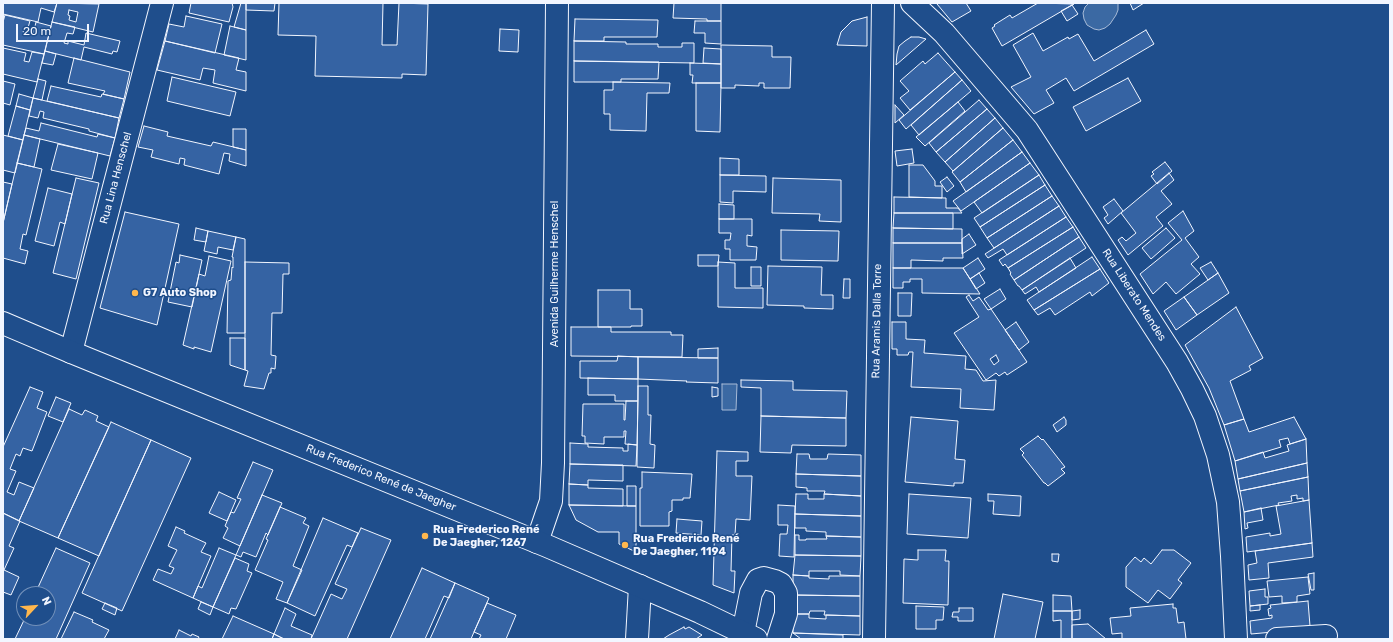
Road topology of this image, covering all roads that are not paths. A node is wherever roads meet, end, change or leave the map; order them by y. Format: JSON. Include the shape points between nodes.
{"nodes":[{"id":1,"x":162,"y":3,"type":"edge"},
{"id":2,"x":557,"y":3,"type":"edge"},
{"id":3,"x":883,"y":3,"type":"edge"},
{"id":4,"x":912,"y":3,"type":"edge"},
{"id":5,"x":3,"y":323,"type":"edge"},
{"id":6,"x":71,"y":352,"type":"junction"},
{"id":7,"x":537,"y":542,"type":"junction"},
{"id":8,"x":640,"y":586,"type":"junction"},
{"id":9,"x":750,"y":636,"type":"edge"},
{"id":10,"x":1326,"y":636,"type":"dead end"},
{"id":11,"x":638,"y":639,"type":"edge"},
{"id":12,"x":778,"y":639,"type":"edge"},
{"id":13,"x":874,"y":639,"type":"edge"},
{"id":14,"x":1236,"y":639,"type":"edge"},
{"id":15,"x":1277,"y":639,"type":"edge"}],
"edges":[{"from":1,"to":6,"type":"street","name":"Rua Lina Henschel"},
{"from":2,"to":7,"type":"street","name":"Avenida Guilherme Henschel","via":[[553,463],[551,501]]},
{"from":3,"to":13,"type":"street","name":"Rua Aramis Dalla Torre"},
{"from":4,"to":14,"type":"street","name":"Rua Liberato Mendes","via":[[944,33],[1027,130],[1192,389],[1205,416],[1218,455],[1228,502]]},
{"from":5,"to":6,"type":"street","name":"Rua Frederico René de Jaegher"},
{"from":6,"to":7,"type":"street","name":"Rua Frederico René de Jaegher"},
{"from":7,"to":8,"type":"street","name":"Rua Frederico René de Jaegher"},
{"from":8,"to":9,"type":"street","name":"Rua Frederico René de Jaegher"},
{"from":8,"to":11,"type":"street"},
{"from":9,"to":12,"type":"street","via":[[751,593],[758,580],[764,578],[781,584],[786,593],[786,614]]},
{"from":10,"to":15,"type":"street"}]}
